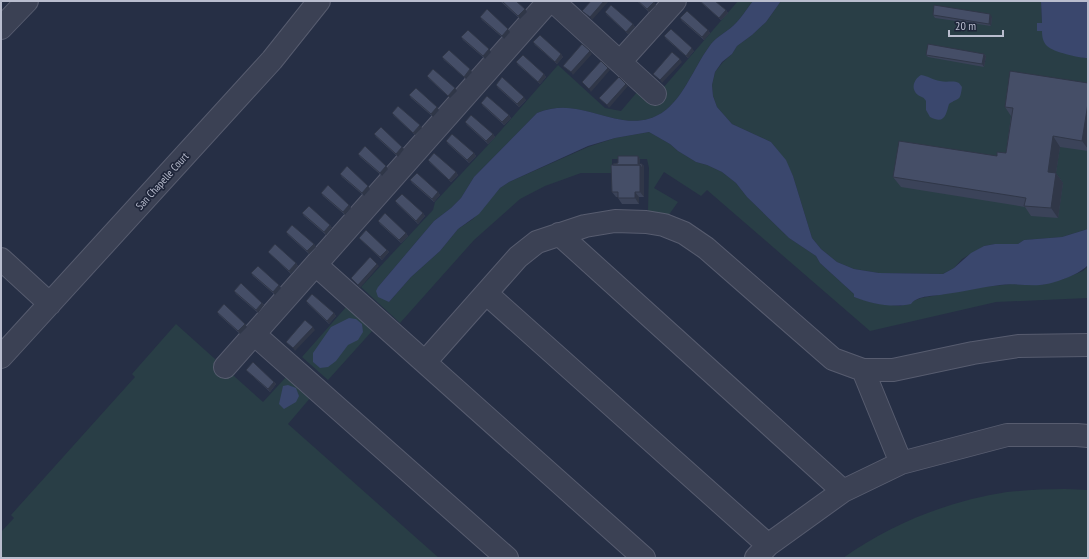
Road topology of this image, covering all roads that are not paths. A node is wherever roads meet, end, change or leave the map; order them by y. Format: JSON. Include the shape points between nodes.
{"nodes":[{"id":1,"x":27,"y":1,"type":"edge"},
{"id":2,"x":319,"y":1,"type":"edge"},
{"id":3,"x":549,"y":1,"type":"edge"},
{"id":4,"x":553,"y":1,"type":"edge"},
{"id":5,"x":675,"y":1,"type":"edge"},
{"id":6,"x":1,"y":28,"type":"edge"},
{"id":7,"x":620,"y":62,"type":"junction"},
{"id":8,"x":655,"y":94,"type":"dead end"},
{"id":9,"x":560,"y":234,"type":"junction"},
{"id":10,"x":1,"y":259,"type":"edge"},
{"id":11,"x":316,"y":265,"type":"junction"},
{"id":12,"x":487,"y":294,"type":"junction"},
{"id":13,"x":50,"y":304,"type":"junction"},
{"id":14,"x":254,"y":334,"type":"junction"},
{"id":15,"x":1088,"y":345,"type":"edge"},
{"id":16,"x":1,"y":357,"type":"edge"},
{"id":17,"x":424,"y":362,"type":"junction"},
{"id":18,"x":225,"y":368,"type":"dead end"},
{"id":19,"x":863,"y":370,"type":"junction"},
{"id":20,"x":1088,"y":436,"type":"edge"},
{"id":21,"x":901,"y":463,"type":"junction"},
{"id":22,"x":843,"y":491,"type":"junction"},
{"id":23,"x":762,"y":552,"type":"edge"},
{"id":24,"x":507,"y":558,"type":"edge"},
{"id":25,"x":644,"y":558,"type":"edge"}],
"edges":[{"from":1,"to":6,"type":"street"},
{"from":2,"to":13,"type":"street","name":"San Chapelle Court","via":[[272,60]]},
{"from":3,"to":11,"type":"street"},
{"from":4,"to":7,"type":"street"},
{"from":5,"to":7,"type":"street"},
{"from":7,"to":8,"type":"street"},
{"from":9,"to":12,"type":"street","via":[[537,242],[518,257]]},
{"from":9,"to":19,"type":"street","via":[[585,226],[615,221],[664,225],[684,233],[706,248],[832,359]]},
{"from":9,"to":22,"type":"street"},
{"from":10,"to":13,"type":"street"},
{"from":11,"to":14,"type":"street"},
{"from":11,"to":17,"type":"street"},
{"from":12,"to":17,"type":"street"},
{"from":12,"to":23,"type":"street"},
{"from":13,"to":16,"type":"street","name":"San Chapelle Court"},
{"from":14,"to":18,"type":"street"},
{"from":14,"to":24,"type":"street"},
{"from":15,"to":19,"type":"street","via":[[1018,346],[893,370]]},
{"from":17,"to":25,"type":"street"},
{"from":19,"to":21,"type":"street"},
{"from":20,"to":21,"type":"street","via":[[1007,435]]},
{"from":21,"to":22,"type":"street"},
{"from":22,"to":23,"type":"street"}]}
